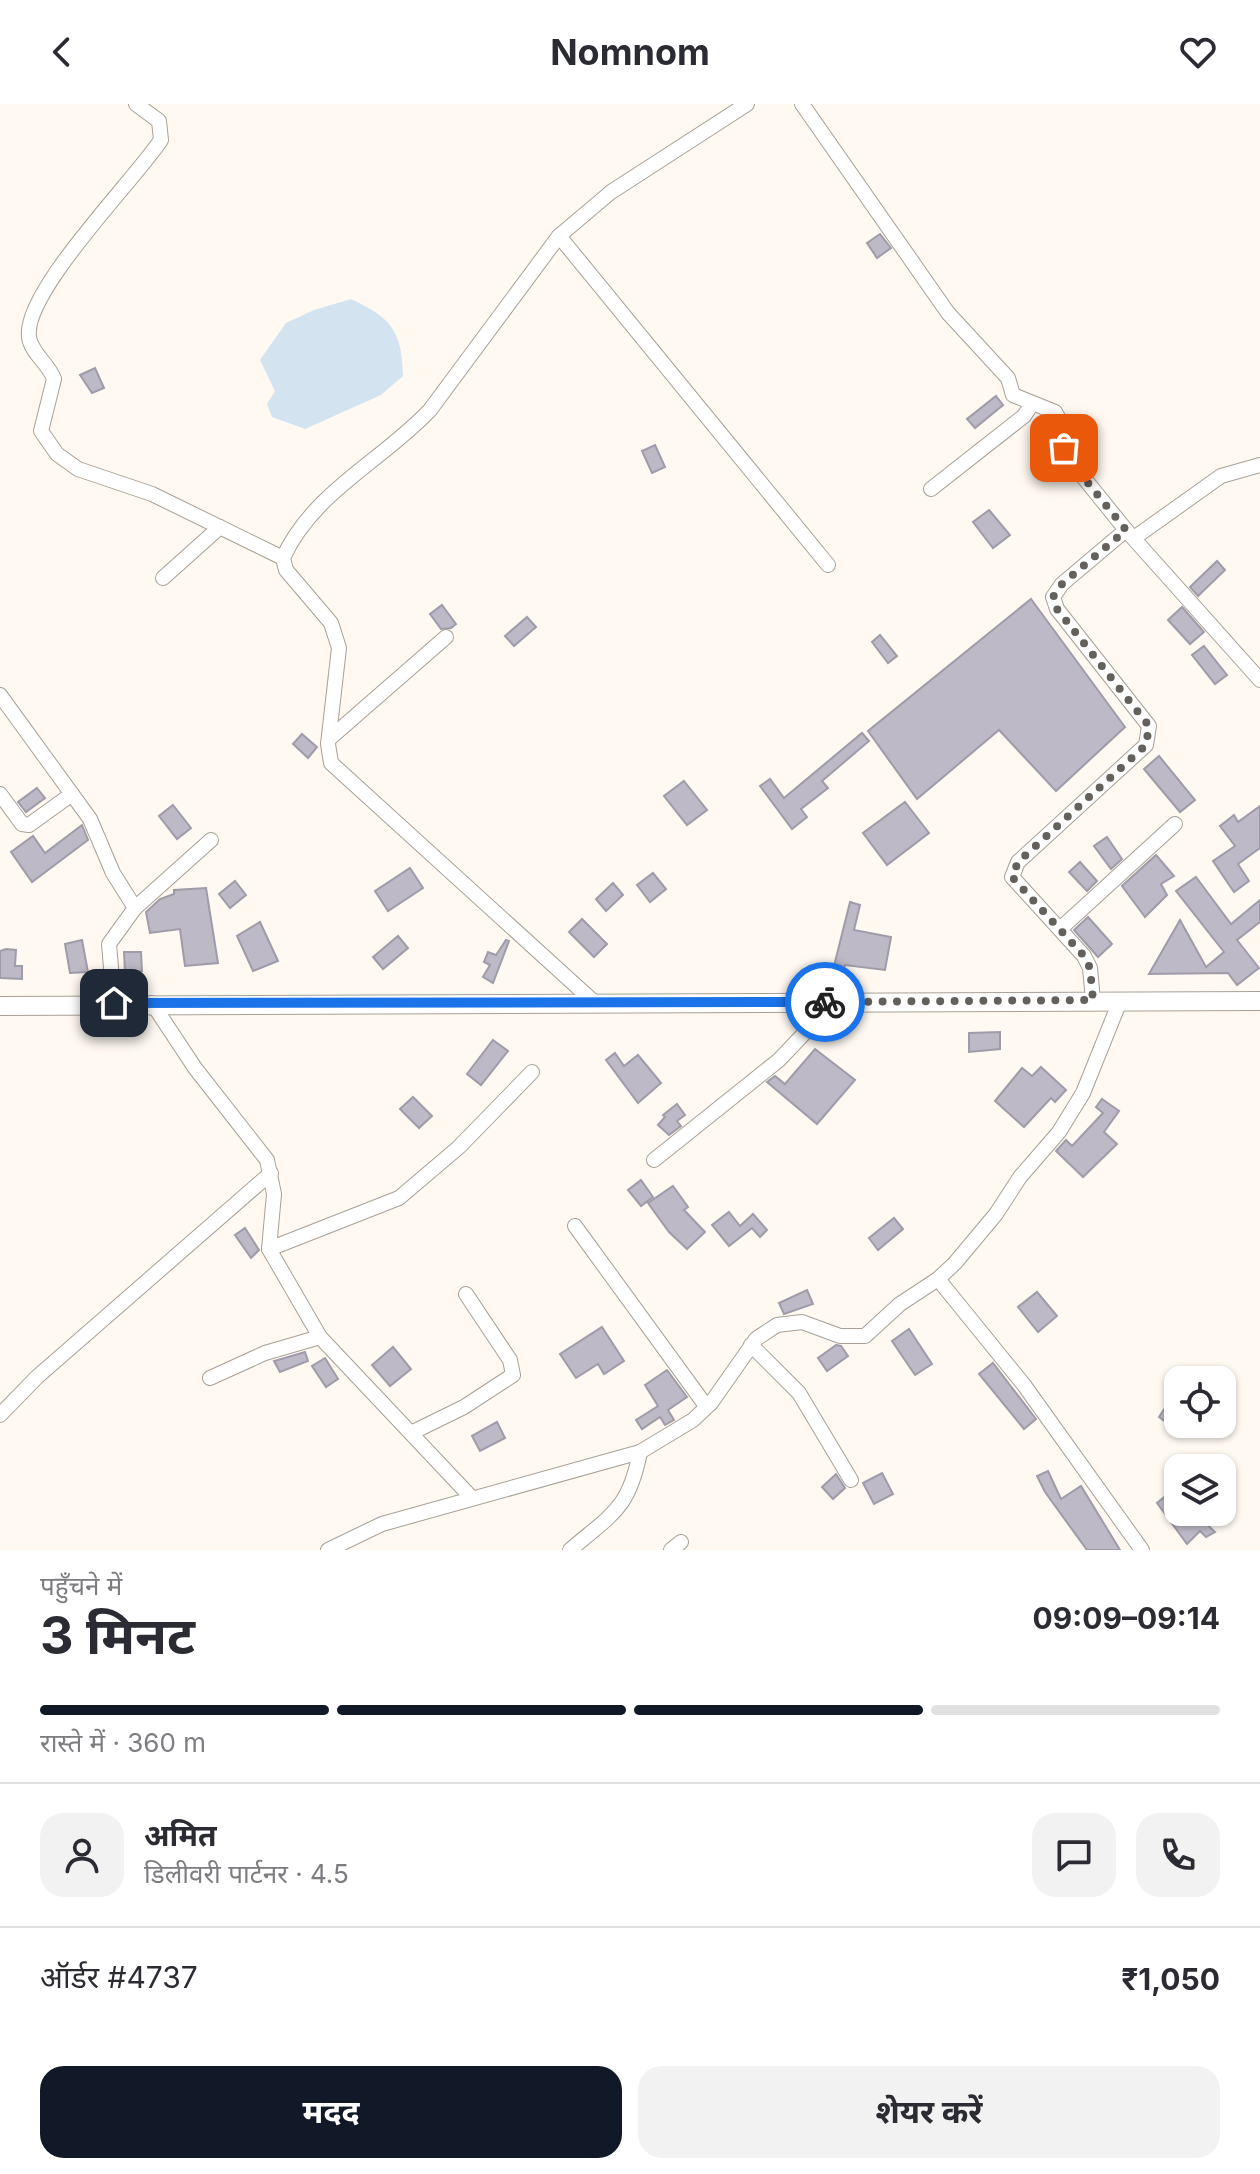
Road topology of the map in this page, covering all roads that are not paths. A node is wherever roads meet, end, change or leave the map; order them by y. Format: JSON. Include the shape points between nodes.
{"nodes":[{"id":1,"x":136,"y":104,"type":"edge"},
{"id":2,"x":747,"y":104,"type":"edge"},
{"id":3,"x":802,"y":104,"type":"edge"},
{"id":4,"x":559,"y":236,"type":"junction"},
{"id":5,"x":1032,"y":404,"type":"junction"},
{"id":6,"x":1260,"y":465,"type":"edge"},
{"id":7,"x":931,"y":489,"type":"dead end"},
{"id":8,"x":220,"y":527,"type":"junction"},
{"id":9,"x":1130,"y":534,"type":"junction"},
{"id":10,"x":283,"y":558,"type":"junction"},
{"id":11,"x":828,"y":565,"type":"dead end"},
{"id":12,"x":163,"y":578,"type":"dead end"},
{"id":13,"x":446,"y":637,"type":"dead end"},
{"id":14,"x":1260,"y":680,"type":"edge"},
{"id":15,"x":0,"y":695,"type":"edge"},
{"id":16,"x":329,"y":739,"type":"junction"},
{"id":17,"x":0,"y":794,"type":"edge"},
{"id":18,"x":72,"y":794,"type":"junction"},
{"id":19,"x":1175,"y":824,"type":"dead end"},
{"id":20,"x":211,"y":840,"type":"dead end"},
{"id":21,"x":135,"y":908,"type":"junction"},
{"id":22,"x":1060,"y":929,"type":"junction"},
{"id":23,"x":1093,"y":1000,"type":"junction"},
{"id":24,"x":1120,"y":1001,"type":"junction"},
{"id":25,"x":1260,"y":1001,"type":"edge"},
{"id":26,"x":834,"y":1002,"type":"junction"},
{"id":27,"x":114,"y":1003,"type":"junction"},
{"id":28,"x":152,"y":1003,"type":"junction"},
{"id":29,"x":595,"y":1003,"type":"junction"},
{"id":30,"x":0,"y":1006,"type":"edge"},
{"id":31,"x":532,"y":1072,"type":"dead end"},
{"id":32,"x":654,"y":1160,"type":"dead end"},
{"id":33,"x":271,"y":1173,"type":"junction"},
{"id":34,"x":575,"y":1226,"type":"dead end"},
{"id":35,"x":269,"y":1249,"type":"junction"},
{"id":36,"x":938,"y":1279,"type":"junction"},
{"id":37,"x":466,"y":1294,"type":"dead end"},
{"id":38,"x":320,"y":1337,"type":"junction"},
{"id":39,"x":751,"y":1345,"type":"junction"},
{"id":40,"x":210,"y":1378,"type":"dead end"},
{"id":41,"x":706,"y":1406,"type":"junction"},
{"id":42,"x":0,"y":1415,"type":"edge"},
{"id":43,"x":413,"y":1432,"type":"junction"},
{"id":44,"x":640,"y":1452,"type":"junction"},
{"id":45,"x":851,"y":1480,"type":"dead end"},
{"id":46,"x":471,"y":1497,"type":"junction"},
{"id":47,"x":328,"y":1550,"type":"edge"},
{"id":48,"x":570,"y":1550,"type":"edge"},
{"id":49,"x":1142,"y":1550,"type":"edge"}],
"edges":[{"from":1,"to":8,"type":"street","via":[[159,121],[161,140],[60,264],[33,315],[30,343],[54,379],[41,431],[57,454],[78,469],[152,494]]},
{"from":2,"to":4,"type":"street","via":[[611,192]]},
{"from":3,"to":5,"type":"street","via":[[948,313],[1008,378],[1013,395]]},
{"from":4,"to":10,"type":"street","via":[[430,410],[318,505]]},
{"from":4,"to":11,"type":"street"},
{"from":5,"to":7,"type":"street","via":[[1024,416]]},
{"from":5,"to":9,"type":"street","via":[[1055,412],[1064,428],[1067,457]]},
{"from":6,"to":9,"type":"street","via":[[1221,476]]},
{"from":8,"to":10,"type":"street"},
{"from":8,"to":12,"type":"street"},
{"from":9,"to":14,"type":"street"},
{"from":9,"to":22,"type":"street","via":[[1062,584],[1053,597],[1149,726],[1146,745],[1014,870],[1016,884]]},
{"from":10,"to":16,"type":"street","via":[[286,570],[336,633]]},
{"from":13,"to":16,"type":"street"},
{"from":15,"to":18,"type":"street"},
{"from":16,"to":29,"type":"street","via":[[328,754],[337,772]]},
{"from":17,"to":18,"type":"street","via":[[22,824],[29,825]]},
{"from":18,"to":21,"type":"street"},
{"from":19,"to":22,"type":"street"},
{"from":20,"to":21,"type":"street"},
{"from":21,"to":27,"type":"street","via":[[109,944]]},
{"from":22,"to":23,"type":"street","via":[[1090,968]]},
{"from":23,"to":24,"type":"main road"},
{"from":23,"to":26,"type":"main road"},
{"from":24,"to":25,"type":"main road"},
{"from":24,"to":36,"type":"street","via":[[1074,1109],[974,1243]]},
{"from":26,"to":29,"type":"main road"},
{"from":26,"to":32,"type":"street","via":[[779,1060]]},
{"from":27,"to":28,"type":"main road"},
{"from":27,"to":30,"type":"main road"},
{"from":28,"to":29,"type":"main road"},
{"from":28,"to":33,"type":"street","via":[[267,1160]]},
{"from":31,"to":35,"type":"street","via":[[459,1147],[399,1198]]},
{"from":33,"to":35,"type":"street"},
{"from":33,"to":42,"type":"street"},
{"from":34,"to":41,"type":"street"},
{"from":35,"to":38,"type":"street"},
{"from":36,"to":39,"type":"street","via":[[865,1336],[840,1336],[791,1321],[766,1330]]},
{"from":36,"to":49,"type":"street","via":[[1024,1385]]},
{"from":37,"to":43,"type":"street","via":[[510,1360],[513,1375]]},
{"from":38,"to":40,"type":"street","via":[[265,1353]]},
{"from":38,"to":43,"type":"street"},
{"from":39,"to":41,"type":"street"},
{"from":39,"to":45,"type":"street","via":[[799,1393]]},
{"from":41,"to":44,"type":"street","via":[[693,1420]]},
{"from":43,"to":46,"type":"street"},
{"from":44,"to":46,"type":"street"},
{"from":44,"to":48,"type":"street","via":[[626,1500]]},
{"from":46,"to":47,"type":"street","via":[[382,1524]]}]}
